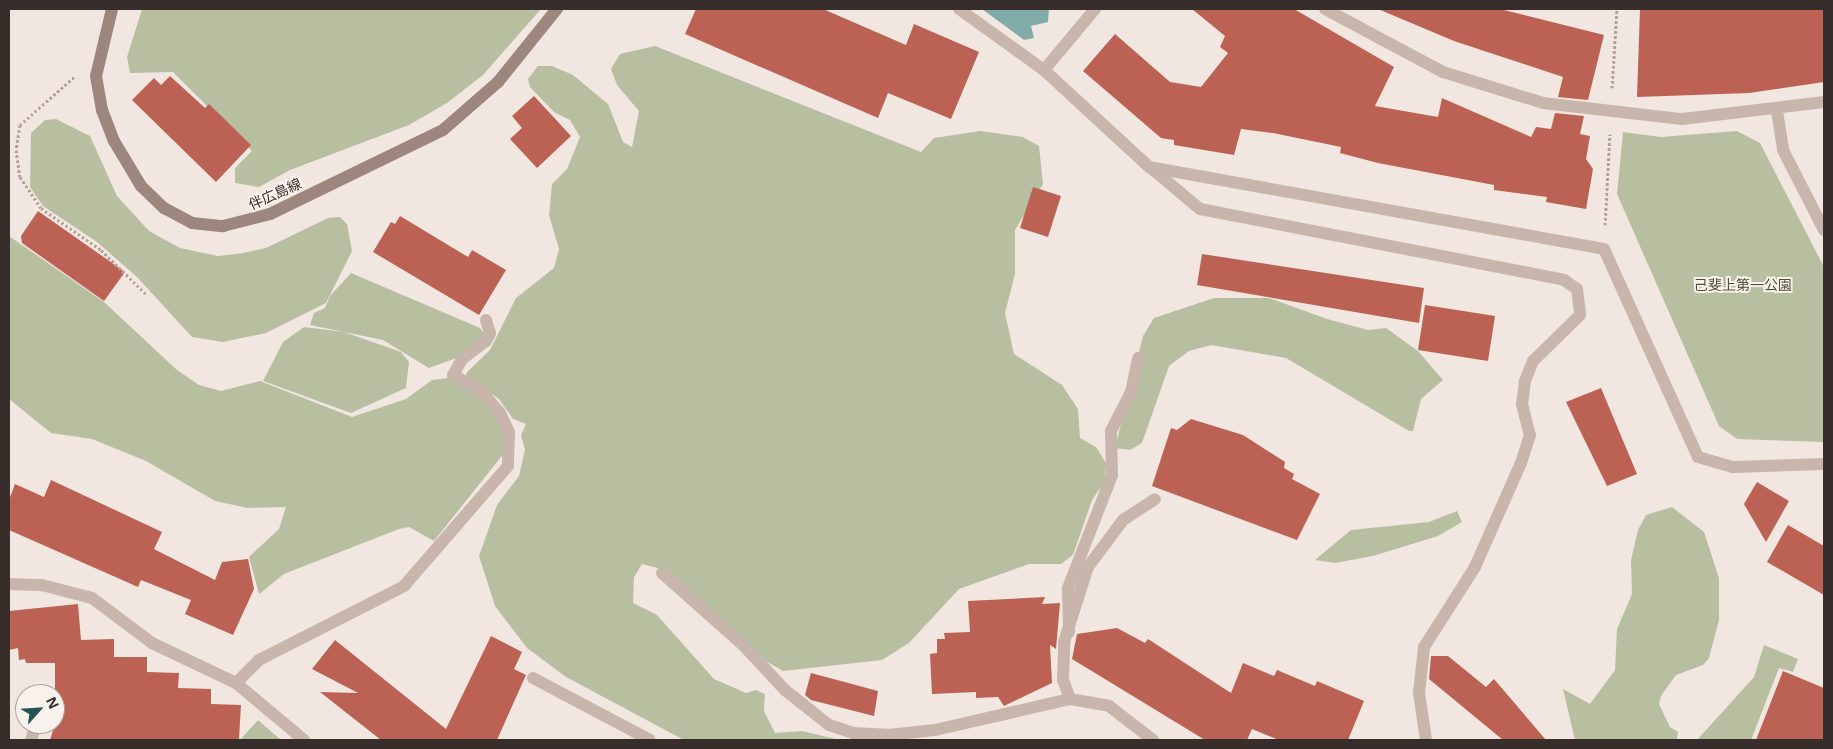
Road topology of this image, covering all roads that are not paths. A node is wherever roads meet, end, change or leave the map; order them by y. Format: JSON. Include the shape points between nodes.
{"nodes":[{"id":1,"x":112,"y":9,"type":"edge"},
{"id":2,"x":558,"y":9,"type":"edge"},
{"id":3,"x":959,"y":9,"type":"edge"},
{"id":4,"x":1095,"y":9,"type":"edge"},
{"id":5,"x":1325,"y":9,"type":"edge"},
{"id":6,"x":1044,"y":70,"type":"junction"},
{"id":7,"x":1824,"y":102,"type":"edge"},
{"id":8,"x":1777,"y":111,"type":"junction"},
{"id":9,"x":1149,"y":167,"type":"junction"},
{"id":10,"x":1824,"y":230,"type":"edge"},
{"id":11,"x":486,"y":320,"type":"dead end"},
{"id":12,"x":1138,"y":358,"type":"dead end"},
{"id":13,"x":1824,"y":464,"type":"edge"},
{"id":14,"x":1154,"y":499,"type":"dead end"},
{"id":15,"x":662,"y":573,"type":"dead end"},
{"id":16,"x":9,"y":584,"type":"edge"},
{"id":17,"x":1069,"y":632,"type":"junction"},
{"id":18,"x":533,"y":678,"type":"dead end"},
{"id":19,"x":236,"y":683,"type":"junction"},
{"id":20,"x":1070,"y":699,"type":"junction"},
{"id":21,"x":304,"y":740,"type":"edge"},
{"id":22,"x":650,"y":740,"type":"edge"},
{"id":23,"x":1153,"y":740,"type":"edge"},
{"id":24,"x":1426,"y":740,"type":"edge"}],
"edges":[{"from":1,"to":2,"type":"main road","name":"伴広島線","via":[[96,76],[100,104],[114,142],[152,198],[192,222],[239,225],[443,130],[498,82]]},
{"from":3,"to":6,"type":"street"},
{"from":4,"to":6,"type":"street"},
{"from":5,"to":8,"type":"street","via":[[1443,72],[1543,103],[1659,119]]},
{"from":6,"to":9,"type":"street"},
{"from":7,"to":8,"type":"street"},
{"from":8,"to":10,"type":"street","via":[[1783,150]]},
{"from":9,"to":13,"type":"street","via":[[1604,249],[1698,457],[1733,467]]},
{"from":9,"to":24,"type":"street","via":[[1200,209],[1564,280],[1577,288],[1580,316],[1533,361],[1525,381],[1522,404],[1530,435],[1521,463],[1475,567],[1424,647],[1419,693]]},
{"from":11,"to":19,"type":"street","via":[[490,333],[486,341],[458,363],[454,375],[480,390],[500,413],[509,432],[508,466],[404,586],[259,660]]},
{"from":12,"to":17,"type":"street","via":[[1131,392],[1112,431],[1112,475],[1068,588]]},
{"from":14,"to":17,"type":"street","via":[[1123,520],[1102,544],[1088,567]]},
{"from":15,"to":20,"type":"street","via":[[743,645],[785,690],[829,725],[853,733],[888,735],[935,730]]},
{"from":16,"to":19,"type":"street","via":[[42,585],[92,598],[152,643]]},
{"from":17,"to":20,"type":"street","via":[[1062,662],[1064,691]]},
{"from":18,"to":22,"type":"street"},
{"from":19,"to":21,"type":"street"},
{"from":20,"to":23,"type":"street","via":[[1109,706]]}]}
